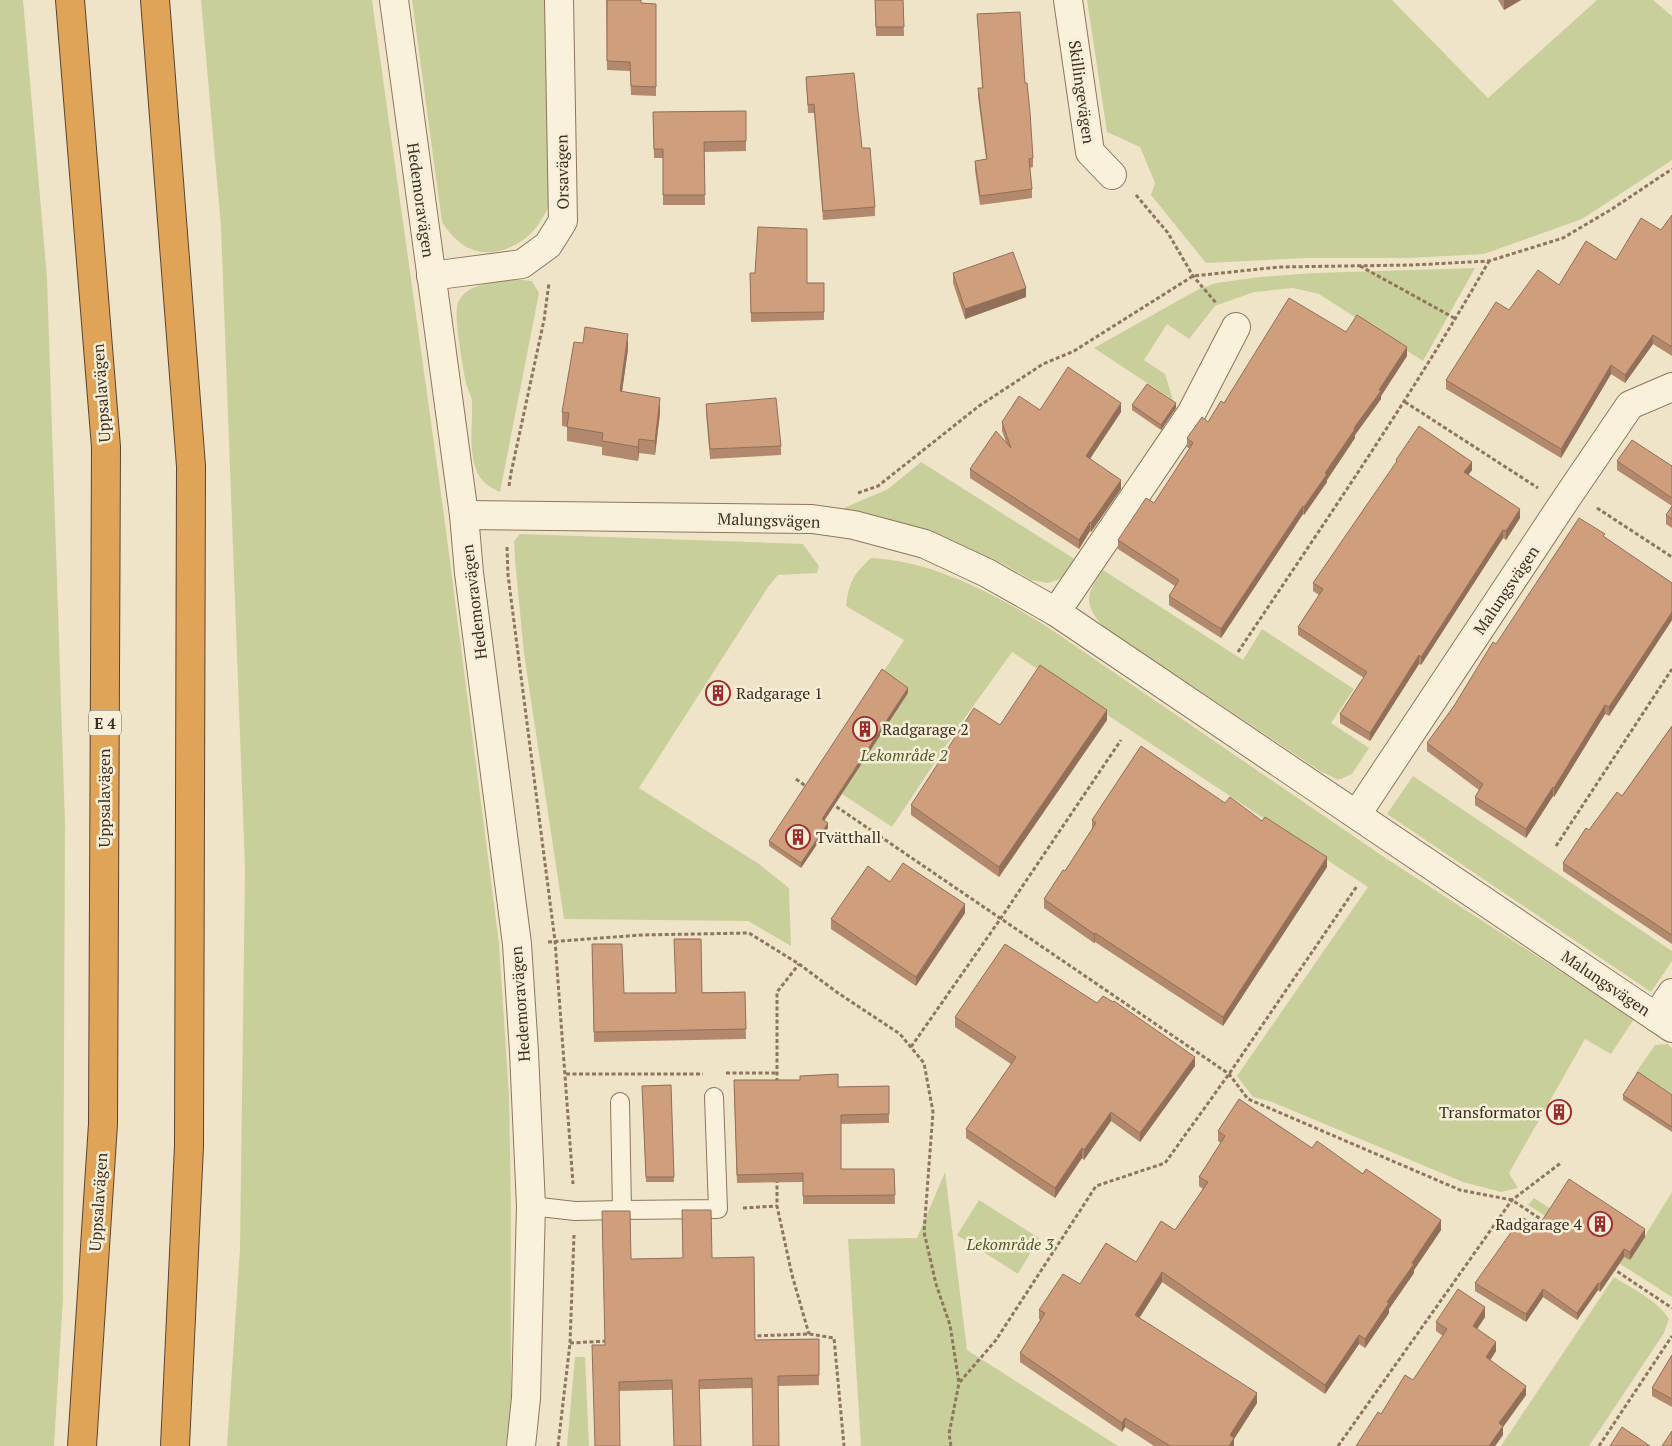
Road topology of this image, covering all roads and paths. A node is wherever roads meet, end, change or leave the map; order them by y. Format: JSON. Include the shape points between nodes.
{"nodes":[{"id":1,"x":70,"y":0,"type":"edge"},
{"id":2,"x":155,"y":0,"type":"edge"},
{"id":3,"x":394,"y":0,"type":"edge"},
{"id":4,"x":559,"y":0,"type":"edge"},
{"id":5,"x":1068,"y":0,"type":"edge"},
{"id":6,"x":1112,"y":175,"type":"joint"},
{"id":7,"x":548,"y":246,"type":"junction"},
{"id":8,"x":1489,"y":261,"type":"dead end"},
{"id":9,"x":1360,"y":266,"type":"dead end"},
{"id":10,"x":431,"y":276,"type":"junction"},
{"id":11,"x":1456,"y":319,"type":"junction"},
{"id":12,"x":1236,"y":327,"type":"joint"},
{"id":13,"x":1672,"y":387,"type":"edge"},
{"id":14,"x":1405,"y":402,"type":"junction"},
{"id":15,"x":1566,"y":499,"type":"junction"},
{"id":16,"x":464,"y":515,"type":"junction"},
{"id":17,"x":506,"y":515,"type":"junction"},
{"id":18,"x":1672,"y":557,"type":"edge"},
{"id":19,"x":1056,"y":612,"type":"junction"},
{"id":20,"x":1238,"y":652,"type":"dead end"},
{"id":21,"x":1672,"y":669,"type":"edge"},
{"id":22,"x":1121,"y":740,"type":"dead end"},
{"id":23,"x":796,"y":779,"type":"dead end"},
{"id":24,"x":812,"y":790,"type":"edge"},
{"id":25,"x":828,"y":802,"type":"edge"},
{"id":26,"x":1357,"y":814,"type":"junction"},
{"id":27,"x":1556,"y":846,"type":"dead end"},
{"id":28,"x":1357,"y":886,"type":"dead end"},
{"id":29,"x":1001,"y":918,"type":"junction"},
{"id":30,"x":555,"y":941,"type":"junction"},
{"id":31,"x":517,"y":944,"type":"junction"},
{"id":32,"x":799,"y":964,"type":"junction"},
{"id":33,"x":1672,"y":993,"type":"edge"},
{"id":34,"x":1664,"y":1022,"type":"edge"},
{"id":35,"x":911,"y":1047,"type":"junction"},
{"id":36,"x":777,"y":1073,"type":"junction"},
{"id":37,"x":566,"y":1074,"type":"dead end"},
{"id":38,"x":712,"y":1074,"type":"dead end"},
{"id":39,"x":721,"y":1074,"type":"dead end"},
{"id":40,"x":1229,"y":1074,"type":"junction"},
{"id":41,"x":777,"y":1083,"type":"edge"},
{"id":42,"x":714,"y":1097,"type":"dead end"},
{"id":43,"x":620,"y":1102,"type":"dead end"},
{"id":44,"x":1562,"y":1162,"type":"dead end"},
{"id":45,"x":777,"y":1178,"type":"edge"},
{"id":46,"x":1512,"y":1200,"type":"junction"},
{"id":47,"x":530,"y":1206,"type":"junction"},
{"id":48,"x":778,"y":1206,"type":"junction"},
{"id":49,"x":718,"y":1209,"type":"junction"},
{"id":50,"x":622,"y":1210,"type":"junction"},
{"id":51,"x":1545,"y":1222,"type":"edge"},
{"id":52,"x":1610,"y":1266,"type":"edge"},
{"id":53,"x":1672,"y":1308,"type":"edge"},
{"id":54,"x":809,"y":1334,"type":"junction"},
{"id":55,"x":749,"y":1336,"type":"edge"},
{"id":56,"x":1672,"y":1336,"type":"edge"},
{"id":57,"x":610,"y":1341,"type":"edge"},
{"id":58,"x":570,"y":1343,"type":"dead end"},
{"id":59,"x":959,"y":1383,"type":"junction"},
{"id":60,"x":82,"y":1446,"type":"edge"},
{"id":61,"x":175,"y":1446,"type":"edge"},
{"id":62,"x":521,"y":1446,"type":"edge"},
{"id":63,"x":844,"y":1446,"type":"edge"},
{"id":64,"x":951,"y":1446,"type":"edge"},
{"id":65,"x":1338,"y":1446,"type":"edge"},
{"id":66,"x":1599,"y":1446,"type":"edge"}],
"edges":[{"from":1,"to":60,"type":"highway","name":"Uppsalavägen","number":"E 4","via":[[106,447],[103,1124]]},
{"from":2,"to":61,"type":"highway","via":[[192,466],[189,1146]]},
{"from":3,"to":10,"type":"street","name":"Hedemoravägen"},
{"from":4,"to":7,"type":"street","name":"Orsavägen","via":[[563,221]]},
{"from":5,"to":6,"type":"street","name":"Skillingevägen","via":[[1090,152]]},
{"from":6,"to":12,"type":"path","via":[[1146,205],[1168,233],[1193,276]]},
{"from":7,"to":10,"type":"street","name":"Orsavägen","via":[[522,264]]},
{"from":7,"to":17,"type":"path","via":[[550,278],[511,473]]},
{"from":8,"to":11,"type":"path"},
{"from":9,"to":11,"type":"path"},
{"from":10,"to":16,"type":"street","name":"Hedemoravägen"},
{"from":11,"to":14,"type":"path"},
{"from":12,"to":19,"type":"street","via":[[1192,412]]},
{"from":13,"to":15,"type":"street","name":"Malungsvägen","via":[[1630,405]]},
{"from":14,"to":15,"type":"path","via":[[1552,496]]},
{"from":14,"to":20,"type":"path"},
{"from":15,"to":18,"type":"path","via":[[1585,501]]},
{"from":15,"to":26,"type":"street","name":"Malungsvägen"},
{"from":16,"to":17,"type":"street","name":"Malungsvägen"},
{"from":16,"to":31,"type":"street","name":"Hedemoravägen"},
{"from":17,"to":19,"type":"street","name":"Malungsvägen","via":[[812,519],[854,525],[925,544],[987,573]]},
{"from":17,"to":30,"type":"path","via":[[508,576]]},
{"from":19,"to":26,"type":"street","name":"Malungsvägen"},
{"from":21,"to":27,"type":"path"},
{"from":22,"to":29,"type":"path"},
{"from":23,"to":24,"type":"path"},
{"from":25,"to":29,"type":"path"},
{"from":26,"to":34,"type":"street","name":"Malungsvägen"},
{"from":28,"to":40,"type":"path"},
{"from":29,"to":35,"type":"path"},
{"from":29,"to":40,"type":"path"},
{"from":30,"to":31,"type":"path"},
{"from":30,"to":32,"type":"path","via":[[749,933]]},
{"from":31,"to":47,"type":"street","name":"Hedemoravägen"},
{"from":32,"to":35,"type":"path","via":[[900,1034]]},
{"from":32,"to":36,"type":"path","via":[[777,992]]},
{"from":33,"to":34,"type":"street","name":"Malungsvägen"},
{"from":35,"to":59,"type":"path","via":[[924,1063],[933,1112],[924,1232],[950,1325]]},
{"from":36,"to":39,"type":"path"},
{"from":36,"to":41,"type":"path"},
{"from":37,"to":38,"type":"path"},
{"from":40,"to":46,"type":"path","via":[[1248,1099],[1460,1190]]},
{"from":40,"to":59,"type":"path","via":[[1166,1163],[1096,1186],[996,1340]]},
{"from":42,"to":49,"type":"lane"},
{"from":43,"to":50,"type":"lane"},
{"from":44,"to":46,"type":"path"},
{"from":45,"to":48,"type":"path"},
{"from":46,"to":51,"type":"path"},
{"from":46,"to":65,"type":"path"},
{"from":47,"to":50,"type":"lane","via":[[575,1211]]},
{"from":47,"to":62,"type":"street","name":"Hedemoravägen","via":[[526,1398]]},
{"from":48,"to":49,"type":"path"},
{"from":48,"to":54,"type":"path","via":[[792,1275]]},
{"from":49,"to":50,"type":"lane"},
{"from":52,"to":53,"type":"path"},
{"from":54,"to":55,"type":"path"},
{"from":54,"to":63,"type":"path","via":[[834,1338]]},
{"from":56,"to":66,"type":"path"},
{"from":57,"to":58,"type":"path"},
{"from":59,"to":64,"type":"path","via":[[949,1434]]}]}
